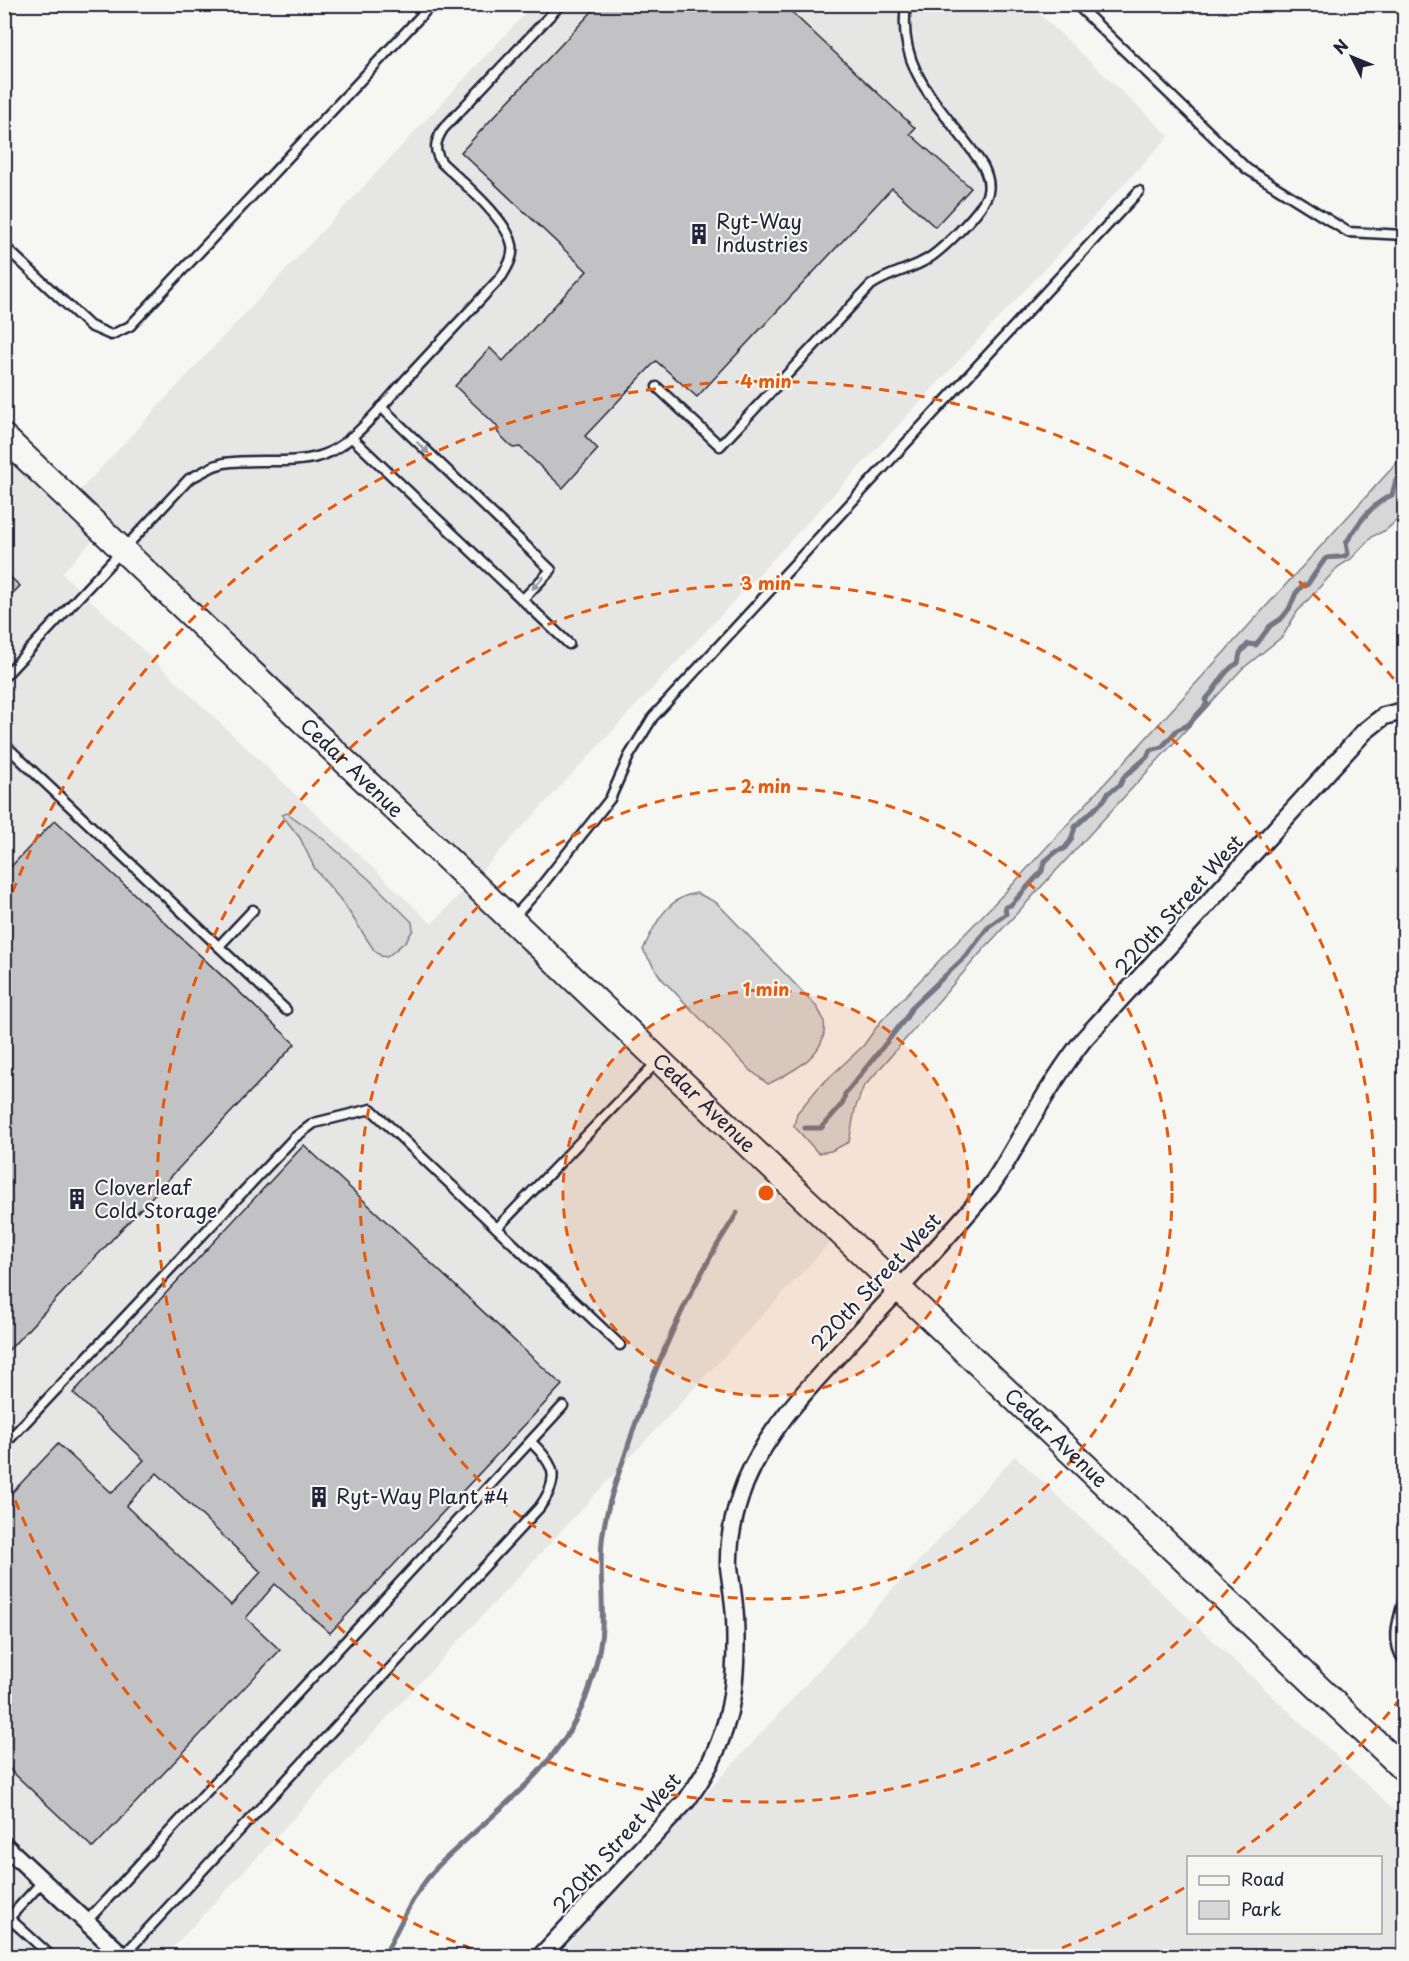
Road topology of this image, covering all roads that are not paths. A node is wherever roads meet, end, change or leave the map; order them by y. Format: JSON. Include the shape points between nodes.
{"nodes":[{"id":1,"x":432,"y":4,"type":"edge"},
{"id":2,"x":561,"y":4,"type":"edge"},
{"id":3,"x":904,"y":4,"type":"edge"},
{"id":4,"x":1076,"y":4,"type":"edge"},
{"id":5,"x":1139,"y":191,"type":"dead end"},
{"id":6,"x":1404,"y":235,"type":"edge"},
{"id":7,"x":4,"y":246,"type":"edge"},
{"id":8,"x":657,"y":387,"type":"dead end"},
{"id":9,"x":381,"y":407,"type":"junction"},
{"id":10,"x":4,"y":437,"type":"edge"},
{"id":11,"x":351,"y":437,"type":"junction"},
{"id":12,"x":124,"y":551,"type":"junction"},
{"id":13,"x":522,"y":600,"type":"junction"},
{"id":14,"x":569,"y":644,"type":"dead end"},
{"id":15,"x":4,"y":677,"type":"edge"},
{"id":16,"x":1404,"y":710,"type":"edge"},
{"id":17,"x":4,"y":744,"type":"edge"},
{"id":18,"x":253,"y":910,"type":"dead end"},
{"id":19,"x":512,"y":920,"type":"junction"},
{"id":20,"x":219,"y":946,"type":"junction"},
{"id":21,"x":286,"y":1011,"type":"dead end"},
{"id":22,"x":659,"y":1060,"type":"junction"},
{"id":23,"x":497,"y":1228,"type":"junction"},
{"id":24,"x":900,"y":1289,"type":"junction"},
{"id":25,"x":620,"y":1345,"type":"dead end"},
{"id":26,"x":563,"y":1406,"type":"dead end"},
{"id":27,"x":531,"y":1442,"type":"junction"},
{"id":28,"x":4,"y":1445,"type":"edge"},
{"id":29,"x":1404,"y":1599,"type":"edge"},
{"id":30,"x":1404,"y":1660,"type":"edge"},
{"id":31,"x":1404,"y":1769,"type":"edge"},
{"id":32,"x":4,"y":1845,"type":"edge"},
{"id":33,"x":43,"y":1881,"type":"junction"},
{"id":34,"x":9,"y":1918,"type":"junction"},
{"id":35,"x":86,"y":1922,"type":"junction"},
{"id":36,"x":5,"y":1935,"type":"edge"},
{"id":37,"x":51,"y":1956,"type":"edge"},
{"id":38,"x":123,"y":1956,"type":"edge"},
{"id":39,"x":541,"y":1956,"type":"edge"}],
"edges":[{"from":1,"to":7,"type":"lane","via":[[130,326],[111,335],[90,326]]},
{"from":2,"to":9,"type":"lane","via":[[443,129],[435,147],[442,163],[492,213],[507,234],[512,245],[508,266]]},
{"from":3,"to":8,"type":"lane","via":[[905,39],[919,81],[983,166],[988,194],[939,252],[871,285],[720,446]]},
{"from":4,"to":6,"type":"lane","via":[[1247,169],[1348,232]]},
{"from":5,"to":19,"type":"lane","via":[[653,717],[629,756],[610,799]]},
{"from":9,"to":11,"type":"lane"},
{"from":9,"to":13,"type":"lane","one_way":true,"via":[[551,570]]},
{"from":10,"to":12,"type":"main road","name":"Cedar Avenue"},
{"from":11,"to":12,"type":"lane","via":[[330,453],[310,459],[236,461],[202,472],[174,494]]},
{"from":11,"to":13,"type":"lane"},
{"from":12,"to":15,"type":"lane"},
{"from":12,"to":19,"type":"main road","name":"Cedar Avenue"},
{"from":13,"to":14,"type":"lane"},
{"from":16,"to":24,"type":"street","name":"220th Street West","via":[[1384,716],[1364,732],[1084,1040],[1064,1064],[992,1185]]},
{"from":17,"to":20,"type":"lane"},
{"from":18,"to":20,"type":"lane"},
{"from":19,"to":22,"type":"main road","name":"Cedar Avenue"},
{"from":20,"to":21,"type":"lane"},
{"from":22,"to":23,"type":"lane"},
{"from":22,"to":24,"type":"main road","name":"Cedar Avenue"},
{"from":23,"to":25,"type":"lane"},
{"from":23,"to":28,"type":"lane","via":[[371,1109],[314,1123],[294,1138]]},
{"from":24,"to":31,"type":"main road","name":"Cedar Avenue"},
{"from":24,"to":39,"type":"street","name":"220th Street West","via":[[797,1399],[771,1434],[745,1485],[731,1533],[729,1565],[735,1616],[735,1683],[724,1736],[701,1781]]},
{"from":26,"to":27,"type":"lane"},
{"from":27,"to":35,"type":"lane"},
{"from":27,"to":38,"type":"lane","via":[[552,1469],[550,1490],[539,1508]]},
{"from":29,"to":30,"type":"lane","via":[[1396,1625],[1397,1644]]},
{"from":32,"to":33,"type":"street"},
{"from":33,"to":34,"type":"lane"},
{"from":33,"to":35,"type":"street"},
{"from":34,"to":36,"type":"lane"},
{"from":34,"to":37,"type":"lane"},
{"from":35,"to":38,"type":"street"}]}
